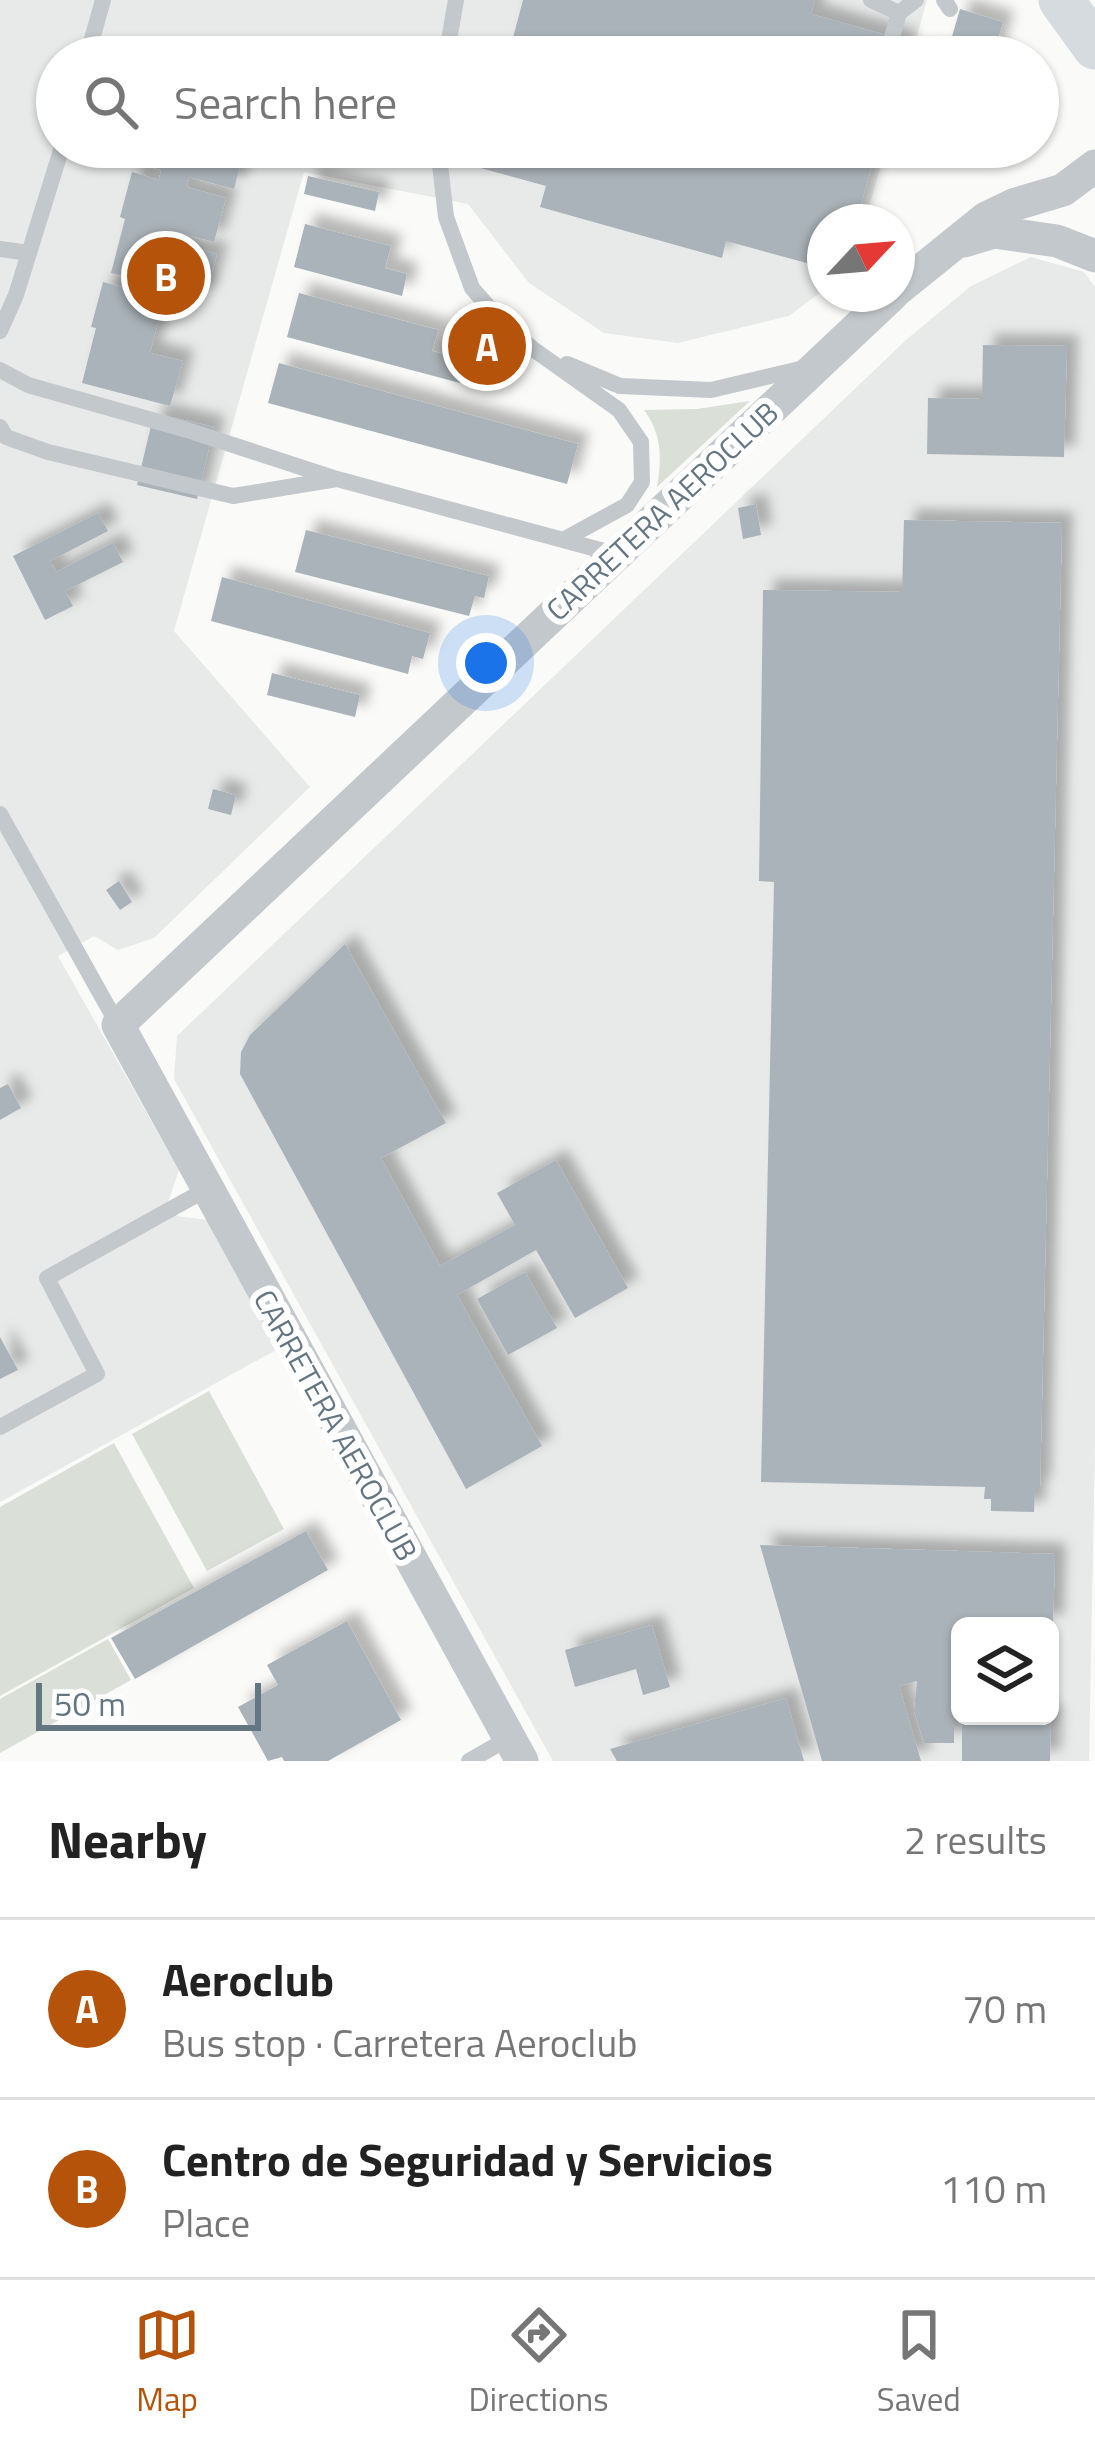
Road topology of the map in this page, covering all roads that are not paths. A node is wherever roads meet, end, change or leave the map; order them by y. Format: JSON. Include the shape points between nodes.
{"nodes":[{"id":1,"x":103,"y":0,"type":"edge"},
{"id":2,"x":456,"y":0,"type":"edge"},
{"id":3,"x":871,"y":0,"type":"edge"},
{"id":4,"x":916,"y":0,"type":"edge"},
{"id":5,"x":1061,"y":0,"type":"edge"},
{"id":6,"x":899,"y":13,"type":"junction"},
{"id":7,"x":93,"y":36,"type":"edge"},
{"id":8,"x":450,"y":36,"type":"edge"},
{"id":9,"x":892,"y":36,"type":"edge"},
{"id":10,"x":1095,"y":47,"type":"edge"},
{"id":11,"x":1095,"y":166,"type":"edge"},
{"id":12,"x":55,"y":168,"type":"edge"},
{"id":13,"x":440,"y":168,"type":"edge"},
{"id":14,"x":1095,"y":230,"type":"edge"},
{"id":15,"x":994,"y":232,"type":"junction"},
{"id":16,"x":950,"y":245,"type":"junction"},
{"id":17,"x":0,"y":249,"type":"edge"},
{"id":18,"x":28,"y":254,"type":"junction"},
{"id":19,"x":1095,"y":256,"type":"edge"},
{"id":20,"x":915,"y":275,"type":"edge"},
{"id":21,"x":8,"y":292,"type":"edge"},
{"id":22,"x":873,"y":312,"type":"edge"},
{"id":23,"x":0,"y":331,"type":"edge"},
{"id":24,"x":533,"y":350,"type":"junction"},
{"id":25,"x":815,"y":366,"type":"junction"},
{"id":26,"x":0,"y":370,"type":"edge"},
{"id":27,"x":0,"y":427,"type":"edge"},
{"id":28,"x":337,"y":479,"type":"junction"},
{"id":29,"x":563,"y":540,"type":"junction"},
{"id":30,"x":616,"y":554,"type":"junction"},
{"id":31,"x":0,"y":814,"type":"edge"},
{"id":32,"x":118,"y":1025,"type":"junction"},
{"id":33,"x":207,"y":1189,"type":"junction"},
{"id":34,"x":0,"y":1427,"type":"edge"},
{"id":35,"x":516,"y":1749,"type":"edge"},
{"id":36,"x":469,"y":1761,"type":"edge"}],
"edges":[{"from":1,"to":7,"type":"lane"},
{"from":2,"to":8,"type":"lane"},
{"from":3,"to":6,"type":"lane"},
{"from":4,"to":6,"type":"lane"},
{"from":5,"to":10,"type":"street"},
{"from":6,"to":9,"type":"lane"},
{"from":11,"to":16,"type":"street","name":"CARRETERA AEROCLUB","via":[[1064,190],[986,218]]},
{"from":12,"to":18,"type":"lane"},
{"from":13,"to":24,"type":"lane","via":[[446,217],[472,288]]},
{"from":14,"to":15,"type":"street","name":"CARRETERA AEROCLUB"},
{"from":15,"to":16,"type":"street","name":"CARRETERA AEROCLUB"},
{"from":15,"to":19,"type":"street","name":"CARRETERA AEROCLUB"},
{"from":16,"to":20,"type":"street","name":"CARRETERA AEROCLUB"},
{"from":17,"to":18,"type":"lane"},
{"from":18,"to":21,"type":"lane"},
{"from":21,"to":23,"type":"lane"},
{"from":22,"to":25,"type":"street","name":"CARRETERA AEROCLUB"},
{"from":24,"to":25,"type":"lane","via":[[620,386],[711,389]]},
{"from":24,"to":29,"type":"lane","via":[[619,410],[641,442],[642,482],[627,505]]},
{"from":25,"to":30,"type":"street","name":"CARRETERA AEROCLUB"},
{"from":26,"to":28,"type":"lane"},
{"from":27,"to":28,"type":"lane","via":[[48,452],[233,496]]},
{"from":28,"to":29,"type":"lane"},
{"from":29,"to":30,"type":"lane"},
{"from":30,"to":32,"type":"street","name":"CARRETERA AEROCLUB"},
{"from":31,"to":32,"type":"lane","name":"CARRETERA AEROCLUB"},
{"from":32,"to":33,"type":"street","name":"CARRETERA AEROCLUB"},
{"from":33,"to":34,"type":"lane","via":[[47,1278],[97,1374]]},
{"from":33,"to":35,"type":"street","name":"CARRETERA AEROCLUB"},
{"from":35,"to":36,"type":"lane"}]}
